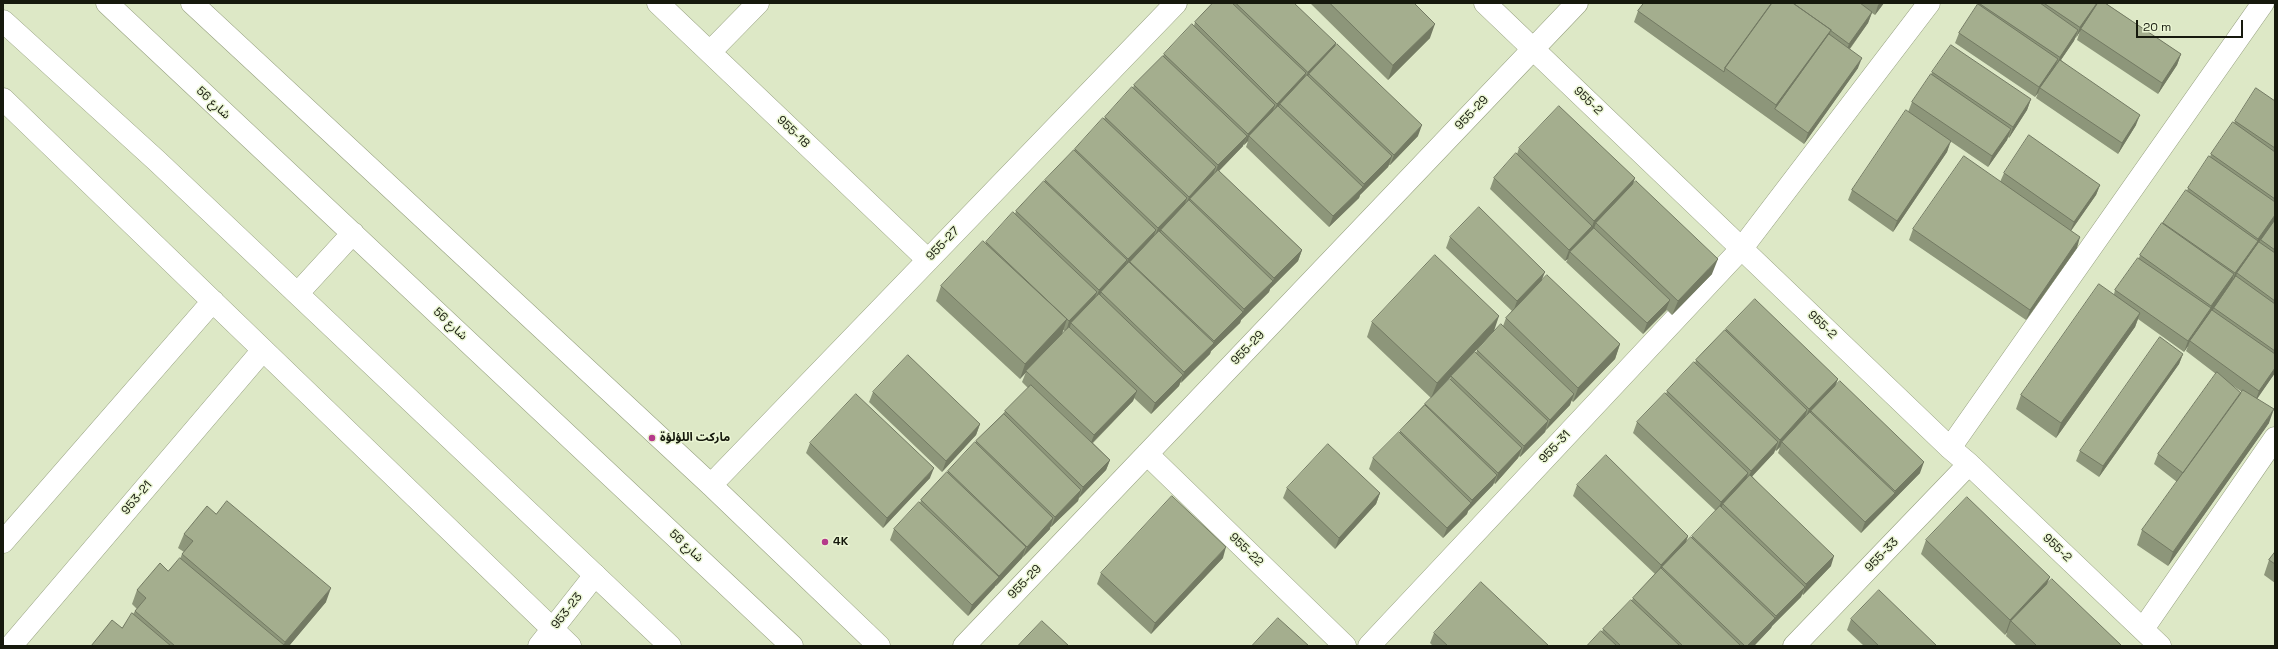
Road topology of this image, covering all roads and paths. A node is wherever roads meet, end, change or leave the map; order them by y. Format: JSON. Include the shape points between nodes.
{"nodes":[{"id":1,"x":107,"y":3,"type":"edge"},
{"id":2,"x":192,"y":3,"type":"edge"},
{"id":3,"x":658,"y":3,"type":"edge"},
{"id":4,"x":758,"y":3,"type":"edge"},
{"id":5,"x":1176,"y":3,"type":"edge"},
{"id":6,"x":1484,"y":3,"type":"edge"},
{"id":7,"x":1577,"y":3,"type":"edge"},
{"id":8,"x":1929,"y":3,"type":"edge"},
{"id":9,"x":2264,"y":3,"type":"edge"},
{"id":10,"x":3,"y":21,"type":"edge"},
{"id":11,"x":1533,"y":50,"type":"junction"},
{"id":12,"x":710,"y":52,"type":"junction"},
{"id":13,"x":3,"y":99,"type":"edge"},
{"id":14,"x":353,"y":233,"type":"junction"},
{"id":15,"x":1742,"y":248,"type":"junction"},
{"id":16,"x":928,"y":260,"type":"junction"},
{"id":17,"x":298,"y":293,"type":"junction"},
{"id":18,"x":213,"y":301,"type":"junction"},
{"id":19,"x":263,"y":350,"type":"junction"},
{"id":20,"x":2275,"y":438,"type":"edge"},
{"id":21,"x":1950,"y":448,"type":"junction"},
{"id":22,"x":1147,"y":454,"type":"junction"},
{"id":23,"x":1969,"y":464,"type":"junction"},
{"id":24,"x":711,"y":485,"type":"junction"},
{"id":25,"x":3,"y":542,"type":"edge"},
{"id":26,"x":595,"y":575,"type":"junction"},
{"id":27,"x":2143,"y":629,"type":"junction"},
{"id":28,"x":553,"y":630,"type":"junction"},
{"id":29,"x":11,"y":646,"type":"edge"},
{"id":30,"x":539,"y":646,"type":"edge"},
{"id":31,"x":570,"y":646,"type":"edge"},
{"id":32,"x":670,"y":646,"type":"edge"},
{"id":33,"x":792,"y":646,"type":"edge"},
{"id":34,"x":879,"y":646,"type":"edge"},
{"id":35,"x":964,"y":646,"type":"edge"},
{"id":36,"x":1345,"y":646,"type":"edge"},
{"id":37,"x":1369,"y":646,"type":"edge"},
{"id":38,"x":1794,"y":646,"type":"edge"},
{"id":39,"x":2160,"y":646,"type":"edge"}],
"edges":[{"from":1,"to":14,"type":"street","name":"شارع 56"},
{"from":2,"to":24,"type":"street"},
{"from":3,"to":12,"type":"street","name":"955-18"},
{"from":4,"to":12,"type":"street"},
{"from":5,"to":16,"type":"street","name":"955-27"},
{"from":6,"to":11,"type":"street","name":"955-2"},
{"from":7,"to":11,"type":"street","name":"955-29"},
{"from":8,"to":15,"type":"street","name":"955-31"},
{"from":9,"to":21,"type":"street"},
{"from":10,"to":17,"type":"street"},
{"from":11,"to":15,"type":"street","name":"955-2"},
{"from":11,"to":22,"type":"street","name":"955-29"},
{"from":12,"to":16,"type":"street","name":"955-18"},
{"from":13,"to":18,"type":"street"},
{"from":14,"to":17,"type":"street"},
{"from":14,"to":33,"type":"street","name":"شارع 56"},
{"from":15,"to":21,"type":"street","name":"955-2"},
{"from":15,"to":37,"type":"street","name":"955-31"},
{"from":16,"to":24,"type":"street","name":"955-27"},
{"from":17,"to":26,"type":"street"},
{"from":18,"to":19,"type":"street"},
{"from":18,"to":25,"type":"street"},
{"from":19,"to":28,"type":"street"},
{"from":19,"to":29,"type":"street","name":"953-21"},
{"from":20,"to":27,"type":"street"},
{"from":21,"to":23,"type":"street","name":"955-2"},
{"from":22,"to":35,"type":"street","name":"955-29"},
{"from":22,"to":36,"type":"street","name":"955-22"},
{"from":23,"to":27,"type":"street","name":"955-2"},
{"from":23,"to":38,"type":"street","name":"955-33"},
{"from":24,"to":34,"type":"street"},
{"from":26,"to":28,"type":"street","name":"953-23"},
{"from":26,"to":32,"type":"street"},
{"from":27,"to":39,"type":"street","name":"955-2"},
{"from":28,"to":30,"type":"street","name":"953-23"},
{"from":28,"to":31,"type":"street"}]}
